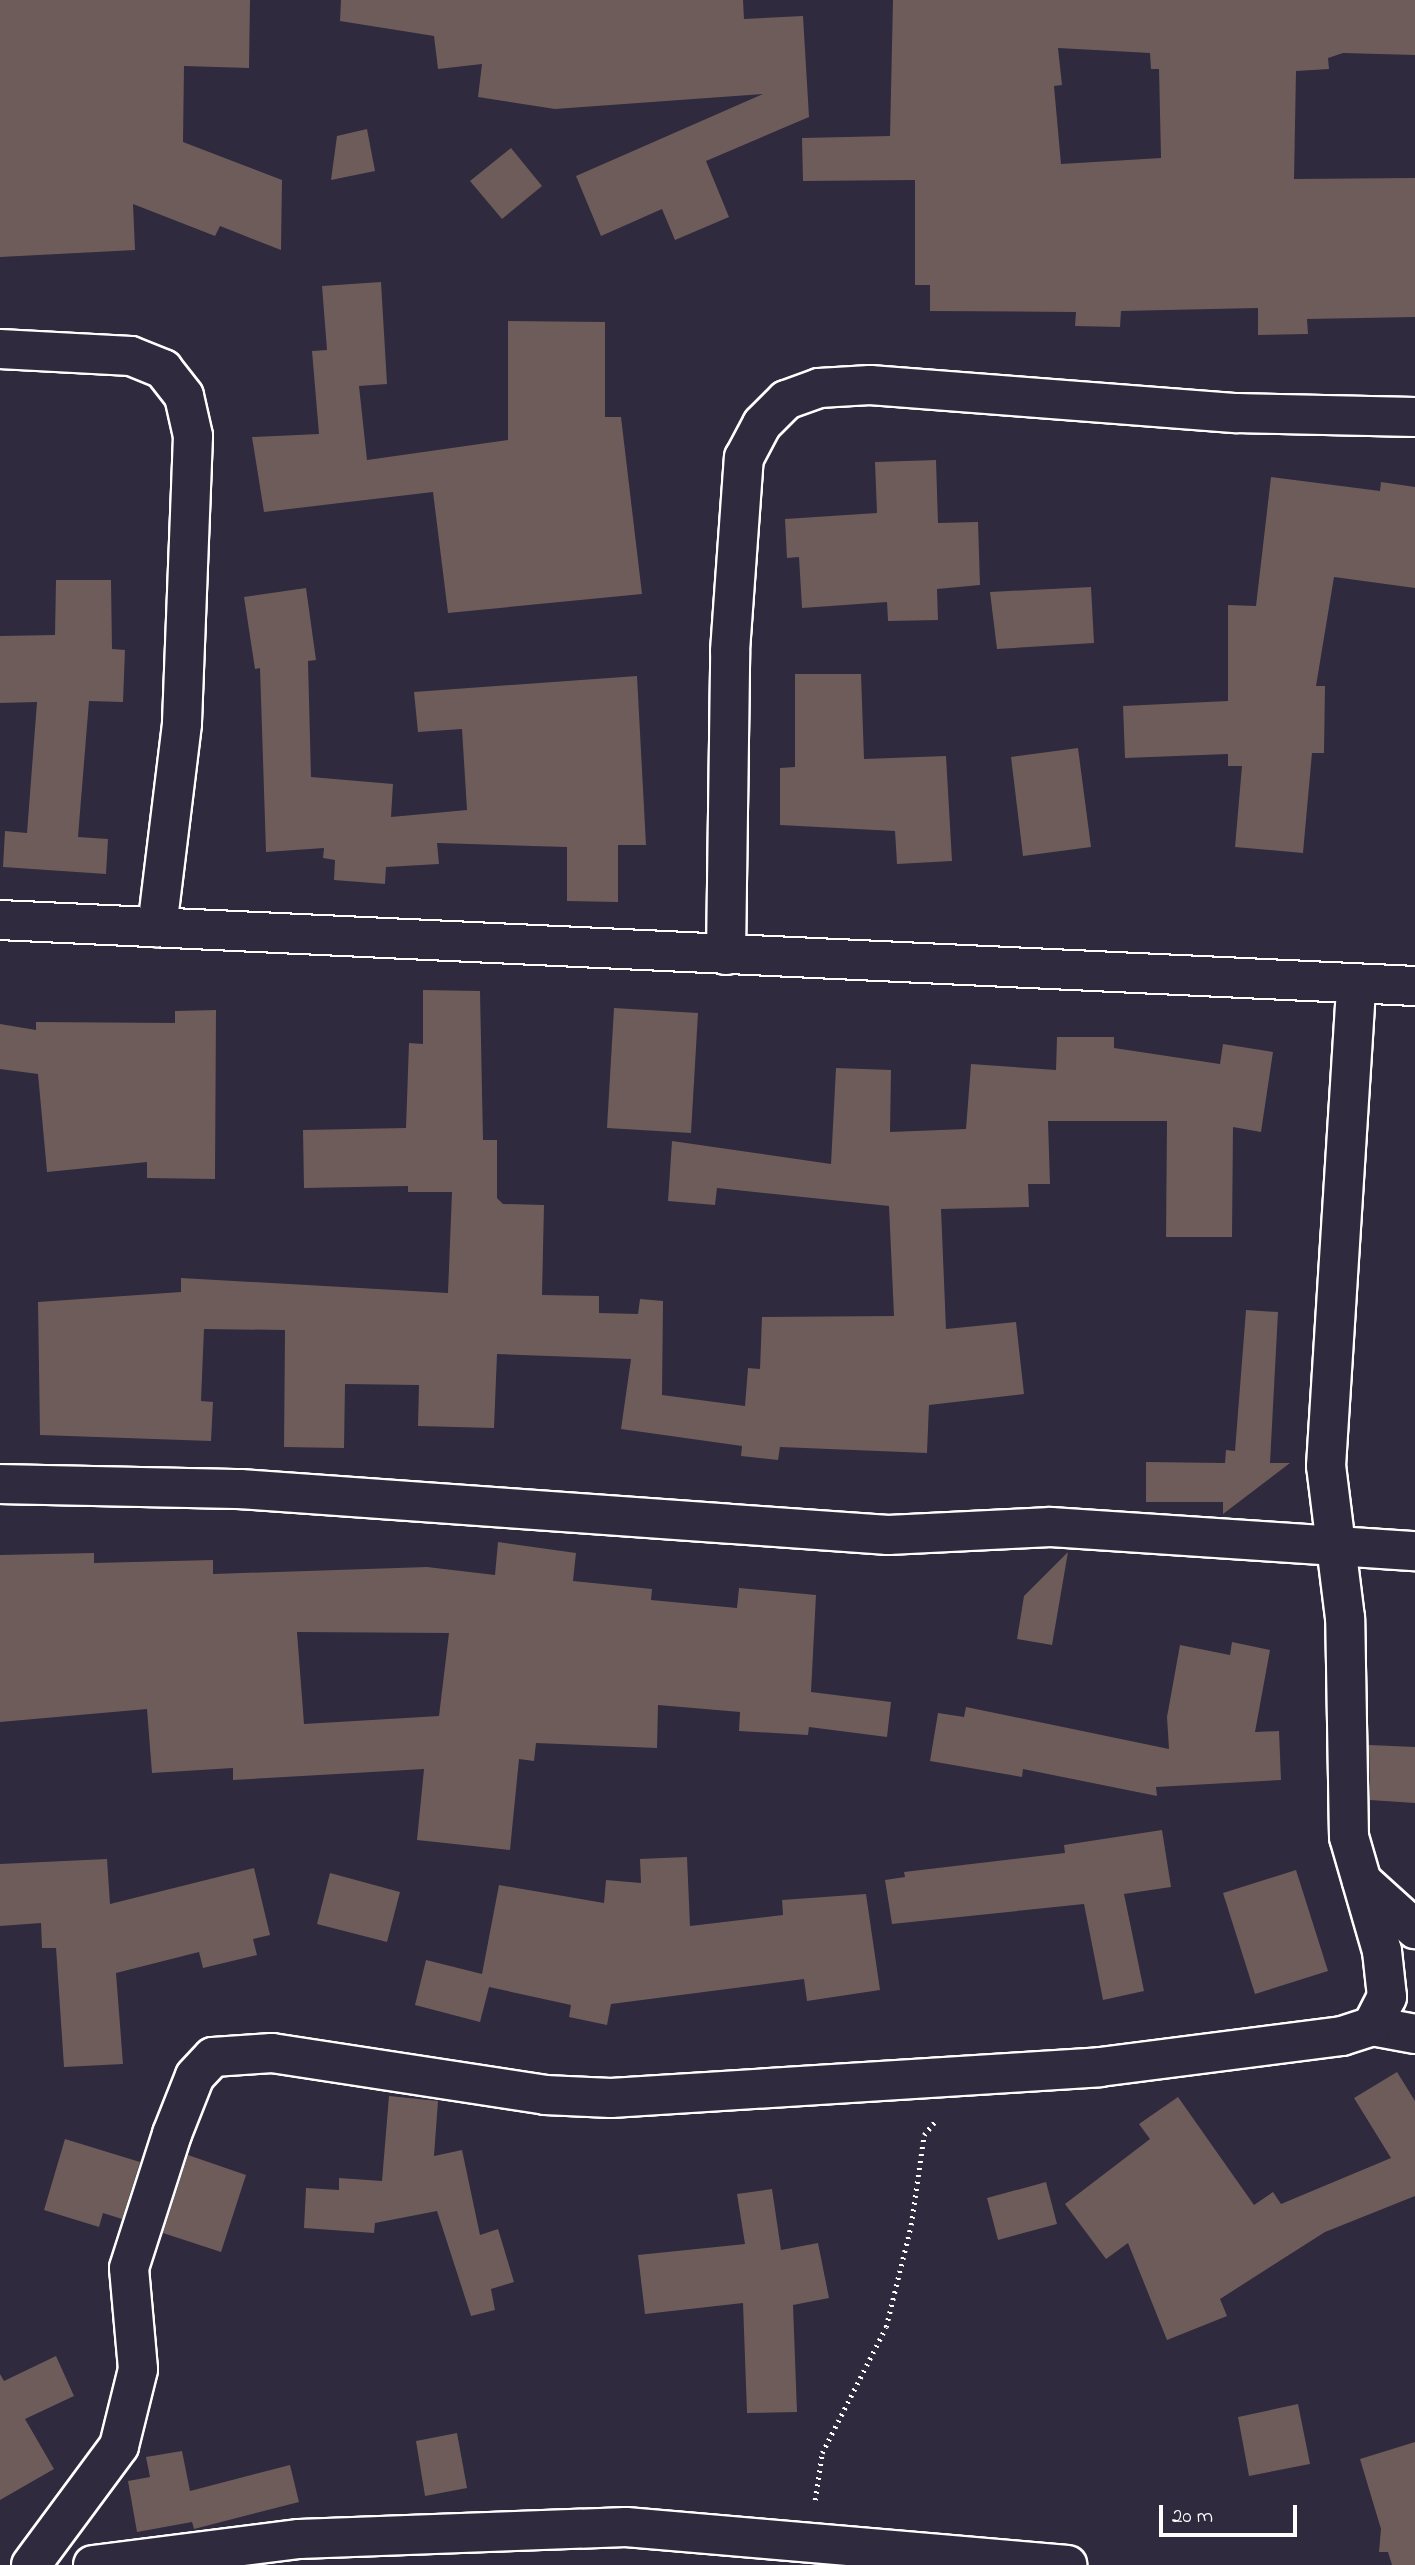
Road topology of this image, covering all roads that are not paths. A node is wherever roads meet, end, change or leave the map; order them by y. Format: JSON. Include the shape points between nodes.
{"nodes":[{"id":1,"x":0,"y":349,"type":"edge"},
{"id":2,"x":1415,"y":417,"type":"edge"},
{"id":3,"x":0,"y":920,"type":"edge"},
{"id":4,"x":157,"y":927,"type":"junction"},
{"id":5,"x":726,"y":955,"type":"junction"},
{"id":6,"x":1356,"y":984,"type":"junction"},
{"id":7,"x":1415,"y":986,"type":"edge"},
{"id":8,"x":0,"y":1484,"type":"edge"},
{"id":9,"x":1334,"y":1543,"type":"junction"},
{"id":10,"x":1415,"y":1551,"type":"edge"},
{"id":11,"x":1362,"y":1881,"type":"junction"},
{"id":12,"x":1415,"y":1929,"type":"edge"},
{"id":13,"x":1372,"y":2026,"type":"junction"},
{"id":14,"x":1415,"y":2034,"type":"edge"},
{"id":15,"x":811,"y":2556,"type":"edge"},
{"id":16,"x":139,"y":2561,"type":"edge"},
{"id":17,"x":31,"y":2565,"type":"edge"},
{"id":18,"x":93,"y":2565,"type":"edge"},
{"id":19,"x":1067,"y":2565,"type":"edge"}],
"edges":[{"from":1,"to":4,"type":"street","via":[[131,356],[163,369],[184,396],[193,436],[182,724]]},
{"from":2,"to":5,"type":"street","via":[[1237,413],[870,385],[819,388],[786,400],[762,424],[744,458],[730,651]]},
{"from":3,"to":4,"type":"street"},
{"from":4,"to":5,"type":"street"},
{"from":5,"to":6,"type":"street"},
{"from":6,"to":7,"type":"street"},
{"from":6,"to":9,"type":"street","via":[[1330,1354],[1327,1509]]},
{"from":8,"to":9,"type":"street","via":[[240,1489],[888,1535],[1051,1527]]},
{"from":9,"to":10,"type":"street"},
{"from":9,"to":11,"type":"street","via":[[1345,1618],[1344,1786]]},
{"from":11,"to":12,"type":"street"},
{"from":11,"to":13,"type":"street","via":[[1382,1951],[1387,1997]]},
{"from":13,"to":14,"type":"street"},
{"from":13,"to":17,"type":"street","via":[[1342,2036],[970,2078],[611,2098],[545,2095],[272,2053],[213,2057],[195,2076],[129,2268],[138,2369],[119,2446]]},
{"from":15,"to":16,"type":"street","via":[[626,2527],[299,2539]]},
{"from":15,"to":19,"type":"street"},
{"from":16,"to":18,"type":"street"}]}
